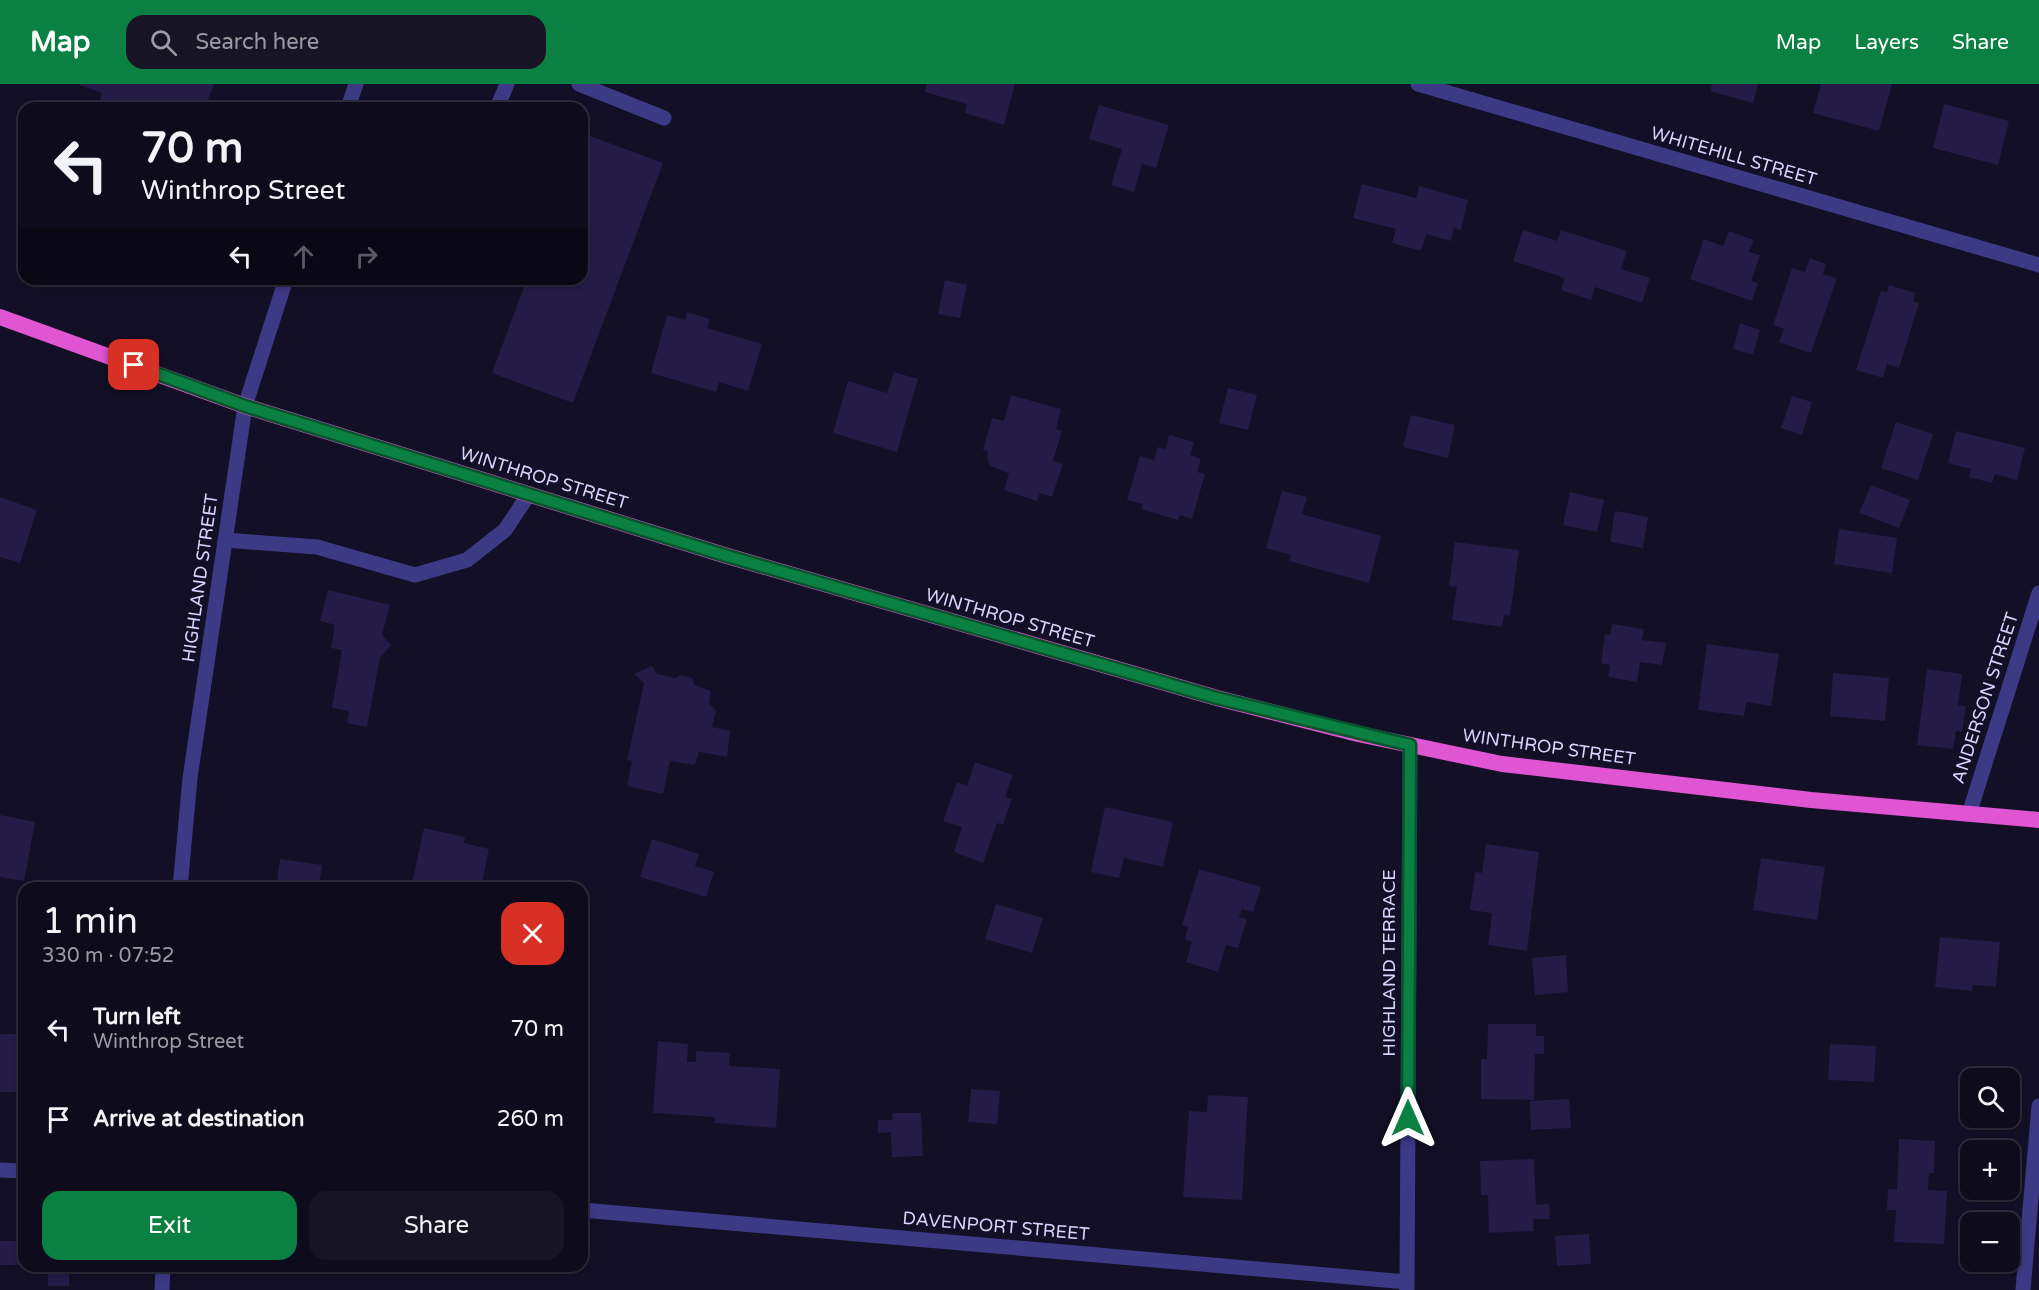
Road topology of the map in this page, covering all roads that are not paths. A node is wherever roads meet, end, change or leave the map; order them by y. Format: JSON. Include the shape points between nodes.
{"nodes":[{"id":1,"x":357,"y":84,"type":"edge"},
{"id":2,"x":507,"y":84,"type":"edge"},
{"id":3,"x":579,"y":84,"type":"edge"},
{"id":4,"x":1418,"y":84,"type":"edge"},
{"id":5,"x":350,"y":102,"type":"edge"},
{"id":6,"x":500,"y":102,"type":"edge"},
{"id":7,"x":664,"y":118,"type":"dead end"},
{"id":8,"x":2039,"y":265,"type":"edge"},
{"id":9,"x":284,"y":285,"type":"edge"},
{"id":10,"x":0,"y":317,"type":"edge"},
{"id":11,"x":245,"y":406,"type":"junction"},
{"id":12,"x":529,"y":494,"type":"junction"},
{"id":13,"x":225,"y":540,"type":"junction"},
{"id":14,"x":2039,"y":593,"type":"edge"},
{"id":15,"x":1410,"y":745,"type":"junction"},
{"id":16,"x":1969,"y":814,"type":"junction"},
{"id":17,"x":2039,"y":820,"type":"edge"},
{"id":18,"x":181,"y":882,"type":"edge"},
{"id":19,"x":2039,"y":1106,"type":"edge"},
{"id":20,"x":0,"y":1170,"type":"edge"},
{"id":21,"x":18,"y":1171,"type":"edge"},
{"id":22,"x":588,"y":1211,"type":"edge"},
{"id":23,"x":163,"y":1272,"type":"edge"},
{"id":24,"x":1407,"y":1286,"type":"edge"},
{"id":25,"x":162,"y":1290,"type":"edge"},
{"id":26,"x":2023,"y":1290,"type":"edge"}],
"edges":[{"from":1,"to":5,"type":"street"},
{"from":2,"to":6,"type":"street"},
{"from":3,"to":7,"type":"street"},
{"from":4,"to":8,"type":"street","name":"WHITEHILL STREET"},
{"from":9,"to":11,"type":"street","name":"HIGHLAND STREET"},
{"from":10,"to":11,"type":"highway","name":"WINTHROP STREET"},
{"from":11,"to":12,"type":"highway","name":"WINTHROP STREET"},
{"from":11,"to":13,"type":"street","name":"HIGHLAND STREET"},
{"from":12,"to":13,"type":"street","via":[[505,530],[467,560],[415,575],[317,548]]},
{"from":12,"to":15,"type":"highway","name":"WINTHROP STREET","via":[[724,555],[1217,698]]},
{"from":13,"to":18,"type":"street","name":"HIGHLAND STREET","via":[[190,778]]},
{"from":14,"to":16,"type":"street","name":"ANDERSON STREET"},
{"from":15,"to":16,"type":"highway","name":"WINTHROP STREET","via":[[1502,764]]},
{"from":15,"to":24,"type":"street","name":"HIGHLAND TERRACE"},
{"from":16,"to":17,"type":"highway","name":"WINTHROP STREET"},
{"from":19,"to":26,"type":"street"},
{"from":20,"to":21,"type":"street"},
{"from":22,"to":24,"type":"street","name":"DAVENPORT STREET"},
{"from":23,"to":25,"type":"street"}]}
